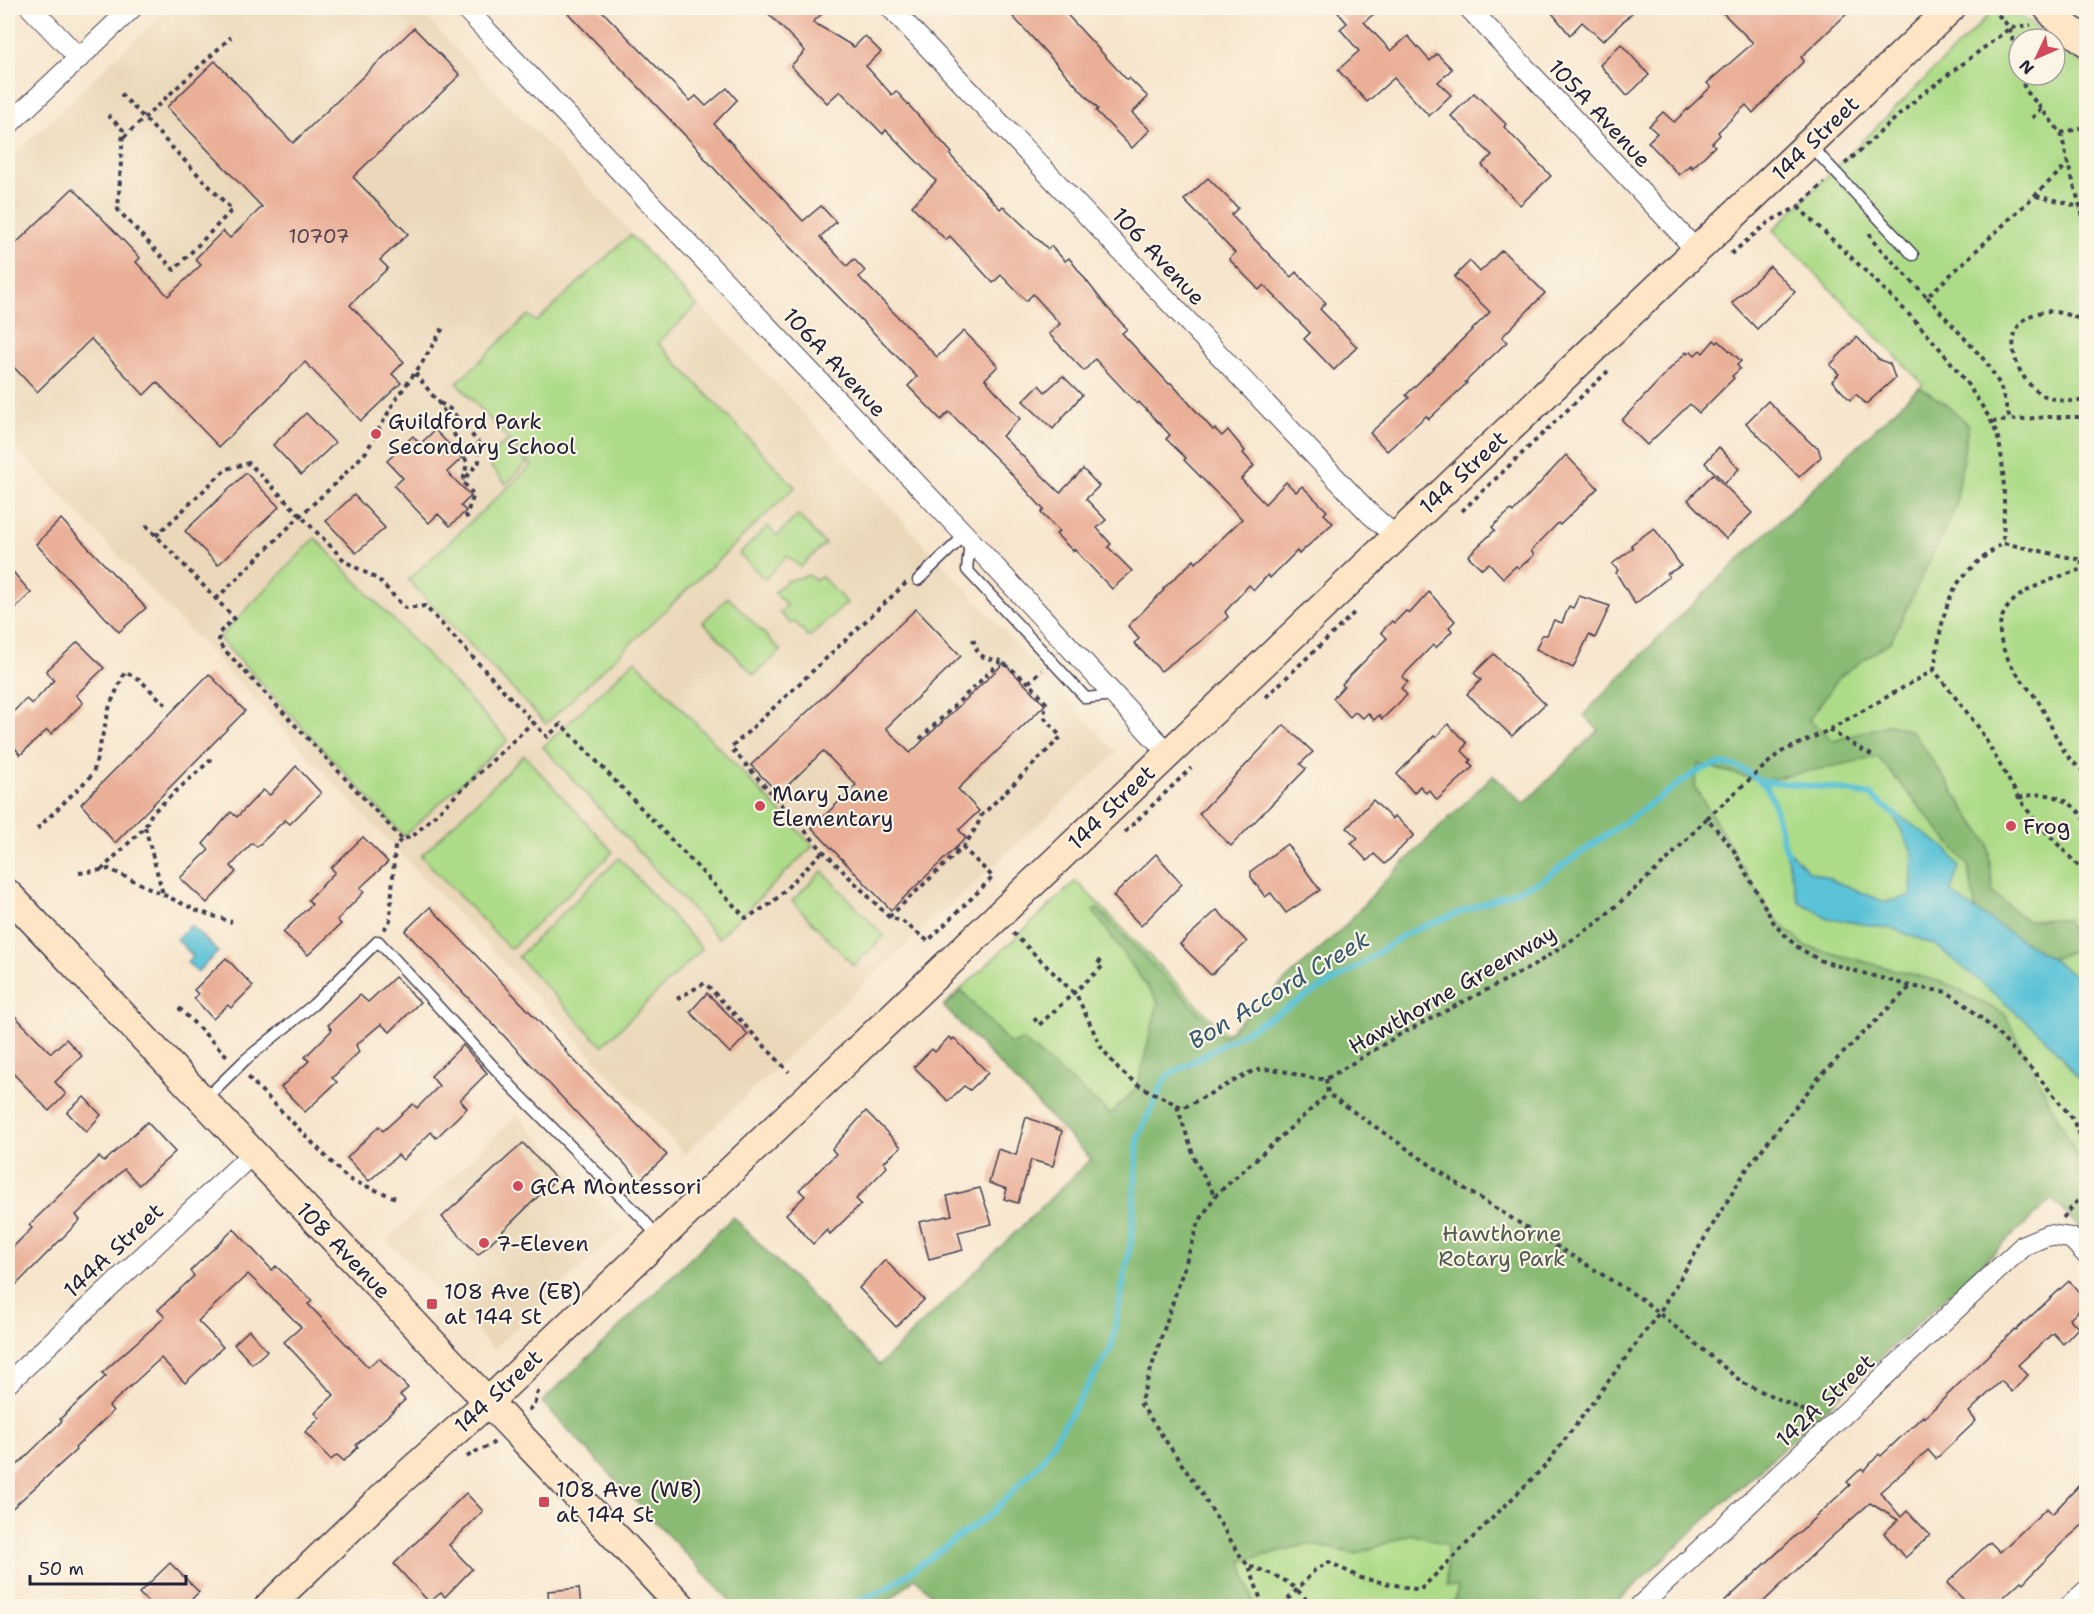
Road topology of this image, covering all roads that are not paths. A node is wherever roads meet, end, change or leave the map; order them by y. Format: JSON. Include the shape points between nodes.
{"nodes":[{"id":1,"x":31,"y":8,"type":"edge"},
{"id":2,"x":132,"y":8,"type":"edge"},
{"id":3,"x":465,"y":8,"type":"edge"},
{"id":4,"x":891,"y":8,"type":"edge"},
{"id":5,"x":1469,"y":8,"type":"edge"},
{"id":6,"x":1952,"y":8,"type":"edge"},
{"id":7,"x":2048,"y":8,"type":"edge"},
{"id":8,"x":2086,"y":42,"type":"edge"},
{"id":9,"x":79,"y":58,"type":"junction"},
{"id":10,"x":8,"y":125,"type":"edge"},
{"id":11,"x":1809,"y":144,"type":"junction"},
{"id":12,"x":1697,"y":251,"type":"junction"},
{"id":13,"x":1913,"y":255,"type":"dead end"},
{"id":14,"x":1395,"y":536,"type":"junction"},
{"id":15,"x":968,"y":537,"type":"junction"},
{"id":16,"x":915,"y":578,"type":"road end"},
{"id":17,"x":1168,"y":753,"type":"junction"},
{"id":18,"x":8,"y":894,"type":"edge"},
{"id":19,"x":203,"y":1101,"type":"junction"},
{"id":20,"x":252,"y":1154,"type":"junction"},
{"id":21,"x":659,"y":1239,"type":"junction"},
{"id":22,"x":2086,"y":1254,"type":"edge"},
{"id":23,"x":8,"y":1383,"type":"edge"},
{"id":24,"x":488,"y":1402,"type":"junction"},
{"id":25,"x":2086,"y":1591,"type":"edge"},
{"id":26,"x":269,"y":1606,"type":"edge"},
{"id":27,"x":681,"y":1606,"type":"edge"},
{"id":28,"x":1640,"y":1606,"type":"edge"},
{"id":29,"x":2070,"y":1606,"type":"edge"}],
"edges":[{"from":1,"to":9,"type":"street"},
{"from":2,"to":9,"type":"street"},
{"from":3,"to":15,"type":"street","name":"106A Avenue"},
{"from":4,"to":14,"type":"street","name":"106 Avenue","via":[[1361,505]]},
{"from":5,"to":12,"type":"street","name":"105A Avenue"},
{"from":6,"to":11,"type":"main road","name":"144 Street"},
{"from":7,"to":8,"type":"main road"},
{"from":9,"to":10,"type":"street"},
{"from":11,"to":12,"type":"main road","name":"144 Street"},
{"from":11,"to":13,"type":"lane"},
{"from":12,"to":14,"type":"main road","name":"144 Street"},
{"from":14,"to":17,"type":"main road","name":"144 Street"},
{"from":15,"to":16,"type":"lane"},
{"from":15,"to":17,"type":"street","name":"106A Avenue"},
{"from":17,"to":21,"type":"main road","name":"144 Street"},
{"from":18,"to":19,"type":"main road","name":"108 Avenue"},
{"from":19,"to":20,"type":"main road","name":"108 Avenue"},
{"from":19,"to":21,"type":"lane","via":[[313,1005],[378,941]]},
{"from":20,"to":23,"type":"street","name":"144A Street"},
{"from":20,"to":24,"type":"main road","name":"108 Avenue"},
{"from":21,"to":24,"type":"main road","name":"144 Street"},
{"from":22,"to":28,"type":"street","name":"142A Street","via":[[2071,1238],[2048,1235],[2024,1245]]},
{"from":24,"to":26,"type":"main road","name":"144 Street"},
{"from":24,"to":27,"type":"main road","name":"108 Avenue"},
{"from":25,"to":29,"type":"street"}]}
